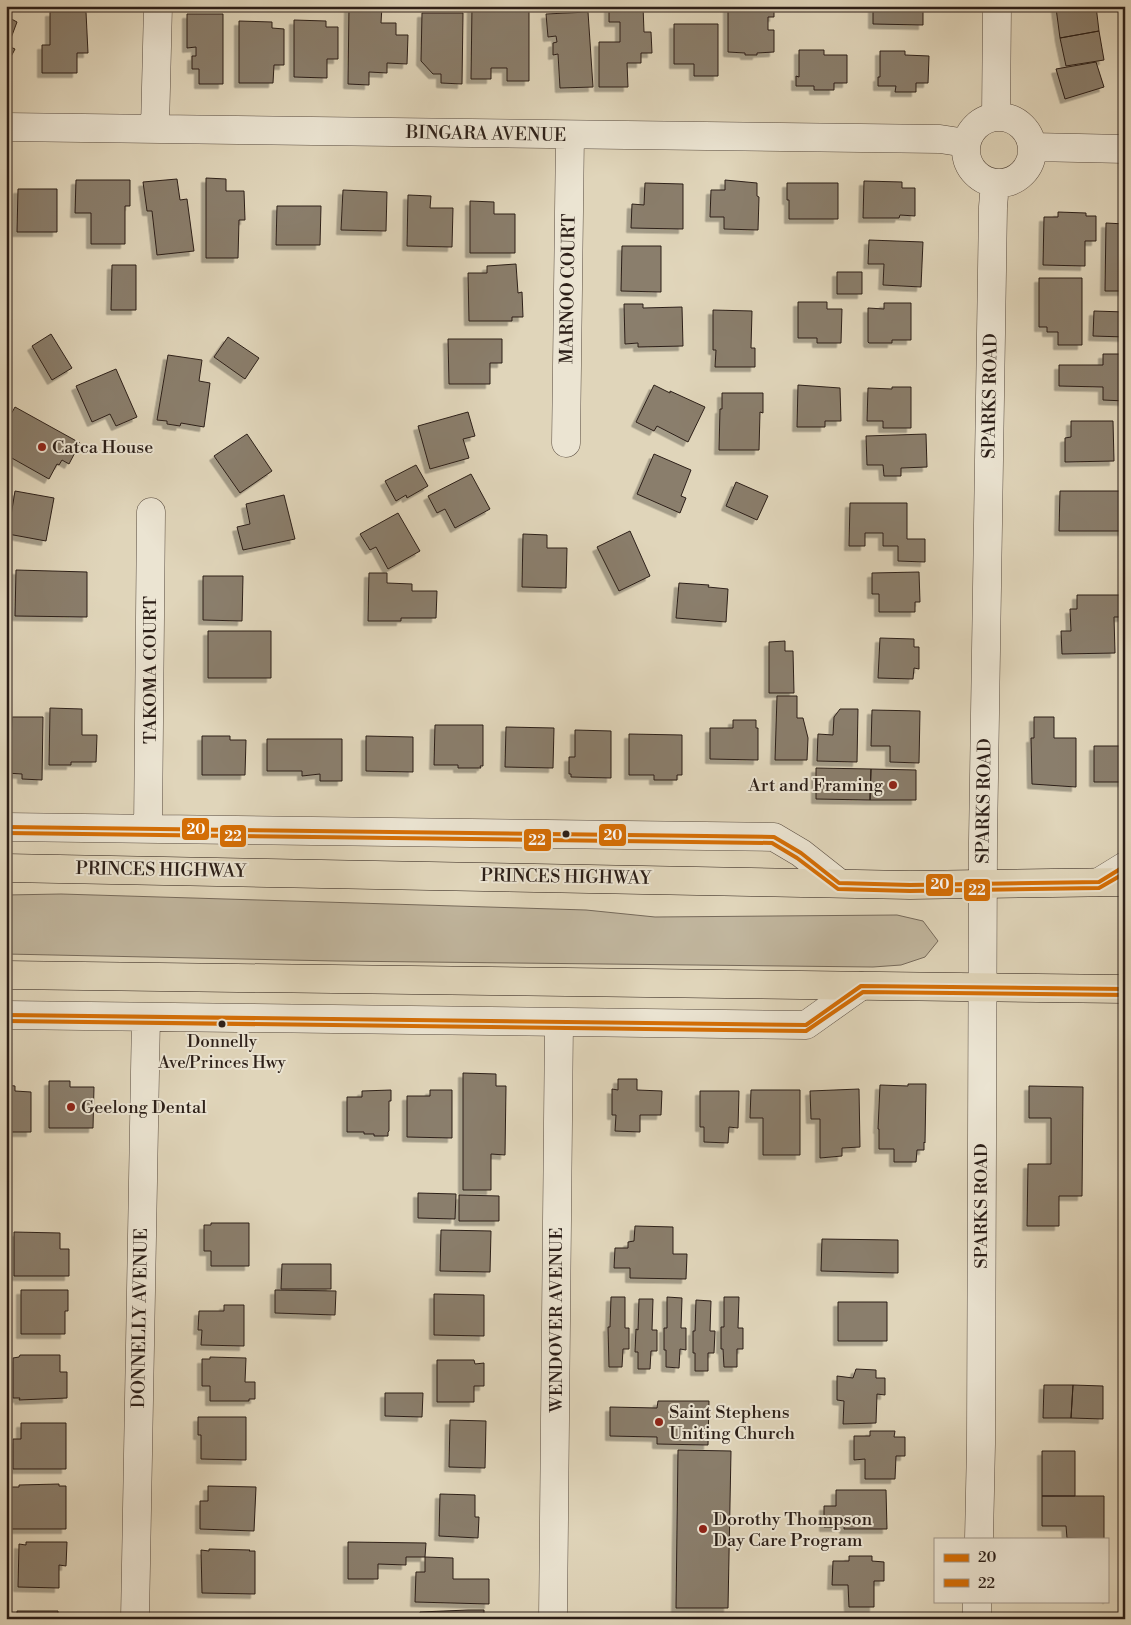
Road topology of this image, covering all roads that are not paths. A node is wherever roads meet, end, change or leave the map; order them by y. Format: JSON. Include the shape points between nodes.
{"nodes":[{"id":1,"x":158,"y":6,"type":"edge"},
{"id":2,"x":996,"y":6,"type":"edge"},
{"id":3,"x":996,"y":117,"type":"junction"},
{"id":4,"x":6,"y":127,"type":"edge"},
{"id":5,"x":155,"y":128,"type":"junction"},
{"id":6,"x":570,"y":135,"type":"junction"},
{"id":7,"x":966,"y":143,"type":"junction"},
{"id":8,"x":1032,"y":147,"type":"junction"},
{"id":9,"x":1125,"y":149,"type":"edge"},
{"id":10,"x":995,"y":183,"type":"junction"},
{"id":11,"x":566,"y":443,"type":"dead end"},
{"id":12,"x":151,"y":512,"type":"dead end"},
{"id":13,"x":6,"y":827,"type":"edge"},
{"id":14,"x":148,"y":829,"type":"junction"},
{"id":15,"x":1125,"y":866,"type":"edge"},
{"id":16,"x":6,"y":868,"type":"edge"},
{"id":17,"x":1112,"y":882,"type":"edge"},
{"id":18,"x":839,"y":883,"type":"junction"},
{"id":19,"x":983,"y":884,"type":"junction"},
{"id":20,"x":6,"y":975,"type":"edge"},
{"id":21,"x":861,"y":986,"type":"junction"},
{"id":22,"x":981,"y":986,"type":"junction"},
{"id":23,"x":1125,"y":989,"type":"edge"},
{"id":24,"x":6,"y":1015,"type":"edge"},
{"id":25,"x":146,"y":1017,"type":"junction"},
{"id":26,"x":559,"y":1022,"type":"junction"},
{"id":27,"x":978,"y":1538,"type":"edge"},
{"id":28,"x":977,"y":1602,"type":"edge"},
{"id":29,"x":135,"y":1619,"type":"edge"},
{"id":30,"x":553,"y":1619,"type":"edge"},
{"id":31,"x":977,"y":1619,"type":"edge"}],
"edges":[{"from":1,"to":5,"type":"street"},
{"from":2,"to":3,"type":"street"},
{"from":3,"to":7,"type":"street","via":[[977,125]]},
{"from":3,"to":8,"type":"street","via":[[1016,122],[1029,137]]},
{"from":4,"to":5,"type":"street","name":"BINGARA AVENUE"},
{"from":5,"to":6,"type":"street","name":"BINGARA AVENUE"},
{"from":6,"to":7,"type":"street","name":"BINGARA AVENUE","via":[[940,139]]},
{"from":6,"to":11,"type":"street","name":"MARNOO COURT"},
{"from":7,"to":10,"type":"street","via":[[969,165],[975,174]]},
{"from":8,"to":9,"type":"street"},
{"from":8,"to":10,"type":"street","via":[[1028,166],[1022,174],[1005,183]]},
{"from":10,"to":19,"type":"street","name":"SPARKS ROAD"},
{"from":12,"to":14,"type":"street","name":"TAKOMA COURT"},
{"from":13,"to":14,"type":"street"},
{"from":14,"to":18,"type":"street","via":[[774,837],[801,853]]},
{"from":15,"to":17,"type":"street"},
{"from":16,"to":18,"type":"highway","name":"PRINCES HIGHWAY"},
{"from":17,"to":19,"type":"highway","name":"PRINCES HIGHWAY"},
{"from":18,"to":19,"type":"highway","name":"PRINCES HIGHWAY"},
{"from":19,"to":22,"type":"street","name":"SPARKS ROAD"},
{"from":20,"to":21,"type":"highway"},
{"from":21,"to":22,"type":"highway"},
{"from":21,"to":26,"type":"street","via":[[806,1025]]},
{"from":22,"to":23,"type":"highway"},
{"from":22,"to":27,"type":"street","name":"SPARKS ROAD"},
{"from":24,"to":25,"type":"street"},
{"from":25,"to":26,"type":"street"},
{"from":25,"to":29,"type":"street","name":"DONNELLY AVENUE"},
{"from":26,"to":30,"type":"street","name":"WENDOVER AVENUE"},
{"from":28,"to":31,"type":"street"}]}
